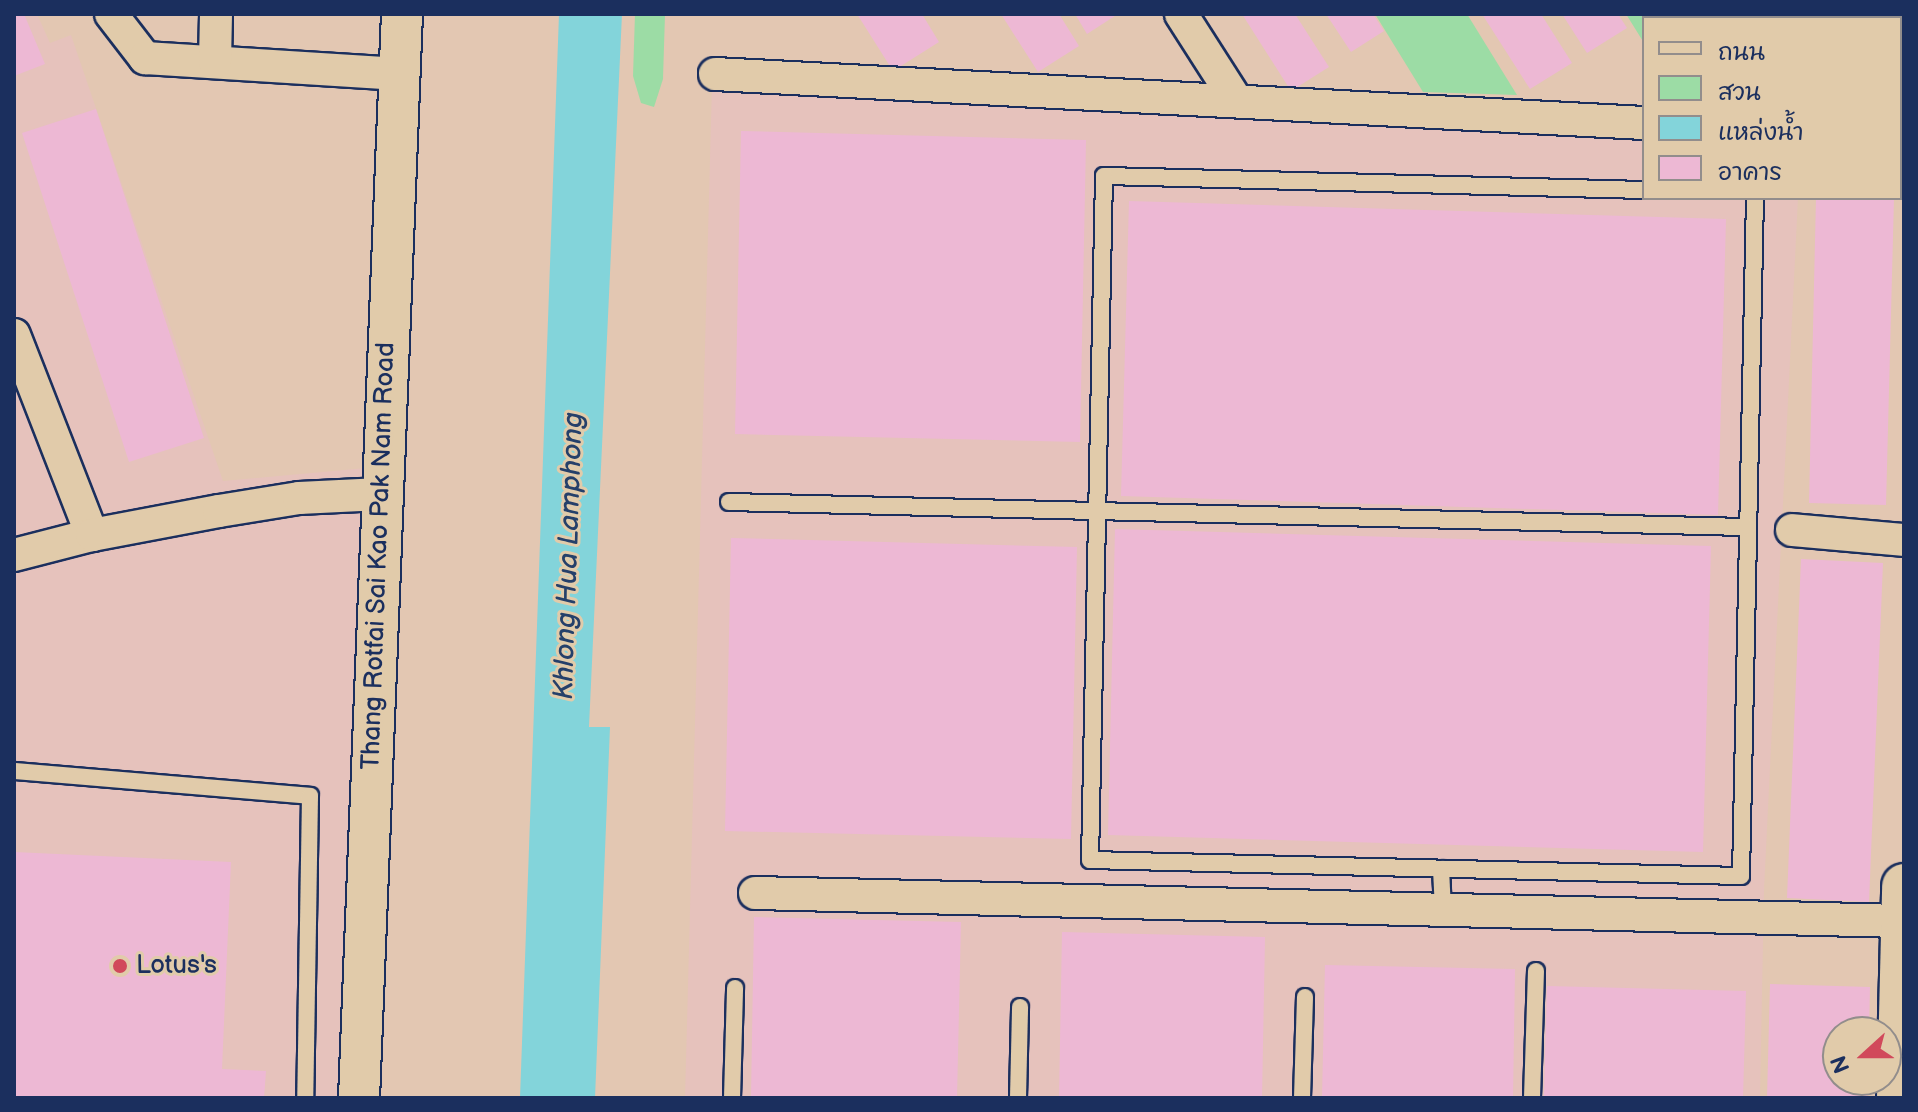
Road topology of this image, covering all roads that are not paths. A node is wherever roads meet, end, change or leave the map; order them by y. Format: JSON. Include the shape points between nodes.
{"nodes":[{"id":1,"x":111,"y":14,"type":"edge"},
{"id":2,"x":216,"y":14,"type":"edge"},
{"id":3,"x":402,"y":14,"type":"edge"},
{"id":4,"x":1181,"y":14,"type":"edge"},
{"id":5,"x":215,"y":62,"type":"junction"},
{"id":6,"x":399,"y":74,"type":"junction"},
{"id":7,"x":715,"y":74,"type":"dead end"},
{"id":8,"x":1236,"y":100,"type":"junction"},
{"id":9,"x":1642,"y":123,"type":"edge"},
{"id":10,"x":1642,"y":190,"type":"edge"},
{"id":11,"x":1755,"y":200,"type":"edge"},
{"id":12,"x":14,"y":335,"type":"edge"},
{"id":13,"x":381,"y":494,"type":"junction"},
{"id":14,"x":729,"y":502,"type":"dead end"},
{"id":15,"x":1097,"y":511,"type":"junction"},
{"id":16,"x":1748,"y":527,"type":"junction"},
{"id":17,"x":1792,"y":530,"type":"dead end"},
{"id":18,"x":92,"y":535,"type":"junction"},
{"id":19,"x":1904,"y":540,"type":"edge"},
{"id":20,"x":14,"y":555,"type":"edge"},
{"id":21,"x":14,"y":771,"type":"edge"},
{"id":22,"x":1441,"y":869,"type":"junction"},
{"id":23,"x":1904,"y":886,"type":"edge"},
{"id":24,"x":755,"y":893,"type":"dead end"},
{"id":25,"x":1443,"y":910,"type":"junction"},
{"id":26,"x":1903,"y":921,"type":"edge"},
{"id":27,"x":1536,"y":971,"type":"dead end"},
{"id":28,"x":735,"y":988,"type":"dead end"},
{"id":29,"x":1305,"y":997,"type":"dead end"},
{"id":30,"x":1020,"y":1007,"type":"dead end"},
{"id":31,"x":305,"y":1098,"type":"edge"},
{"id":32,"x":359,"y":1098,"type":"edge"},
{"id":33,"x":732,"y":1098,"type":"edge"},
{"id":34,"x":1018,"y":1098,"type":"edge"},
{"id":35,"x":1302,"y":1098,"type":"edge"},
{"id":36,"x":1532,"y":1098,"type":"edge"},
{"id":37,"x":1899,"y":1098,"type":"edge"}],
"edges":[{"from":1,"to":5,"type":"street","via":[[145,58]]},
{"from":2,"to":5,"type":"street"},
{"from":3,"to":6,"type":"street","name":"Thang Rotfai Sai Kao Pak Nam Road"},
{"from":4,"to":8,"type":"street"},
{"from":5,"to":6,"type":"street"},
{"from":6,"to":13,"type":"street","name":"Thang Rotfai Sai Kao Pak Nam Road"},
{"from":7,"to":8,"type":"street"},
{"from":8,"to":9,"type":"street"},
{"from":10,"to":15,"type":"lane","via":[[1104,176]]},
{"from":11,"to":16,"type":"lane"},
{"from":12,"to":18,"type":"street"},
{"from":13,"to":18,"type":"street","via":[[299,498]]},
{"from":13,"to":32,"type":"street","name":"Thang Rotfai Sai Kao Pak Nam Road"},
{"from":14,"to":15,"type":"lane"},
{"from":15,"to":16,"type":"lane"},
{"from":15,"to":22,"type":"lane","via":[[1090,860]]},
{"from":16,"to":22,"type":"lane","via":[[1741,876]]},
{"from":17,"to":19,"type":"street"},
{"from":18,"to":20,"type":"street"},
{"from":21,"to":31,"type":"lane","via":[[310,796]]},
{"from":22,"to":25,"type":"lane"},
{"from":23,"to":26,"type":"main road"},
{"from":24,"to":25,"type":"street"},
{"from":25,"to":26,"type":"street"},
{"from":26,"to":37,"type":"main road"},
{"from":27,"to":36,"type":"lane"},
{"from":28,"to":33,"type":"lane"},
{"from":29,"to":35,"type":"lane"},
{"from":30,"to":34,"type":"lane"}]}
